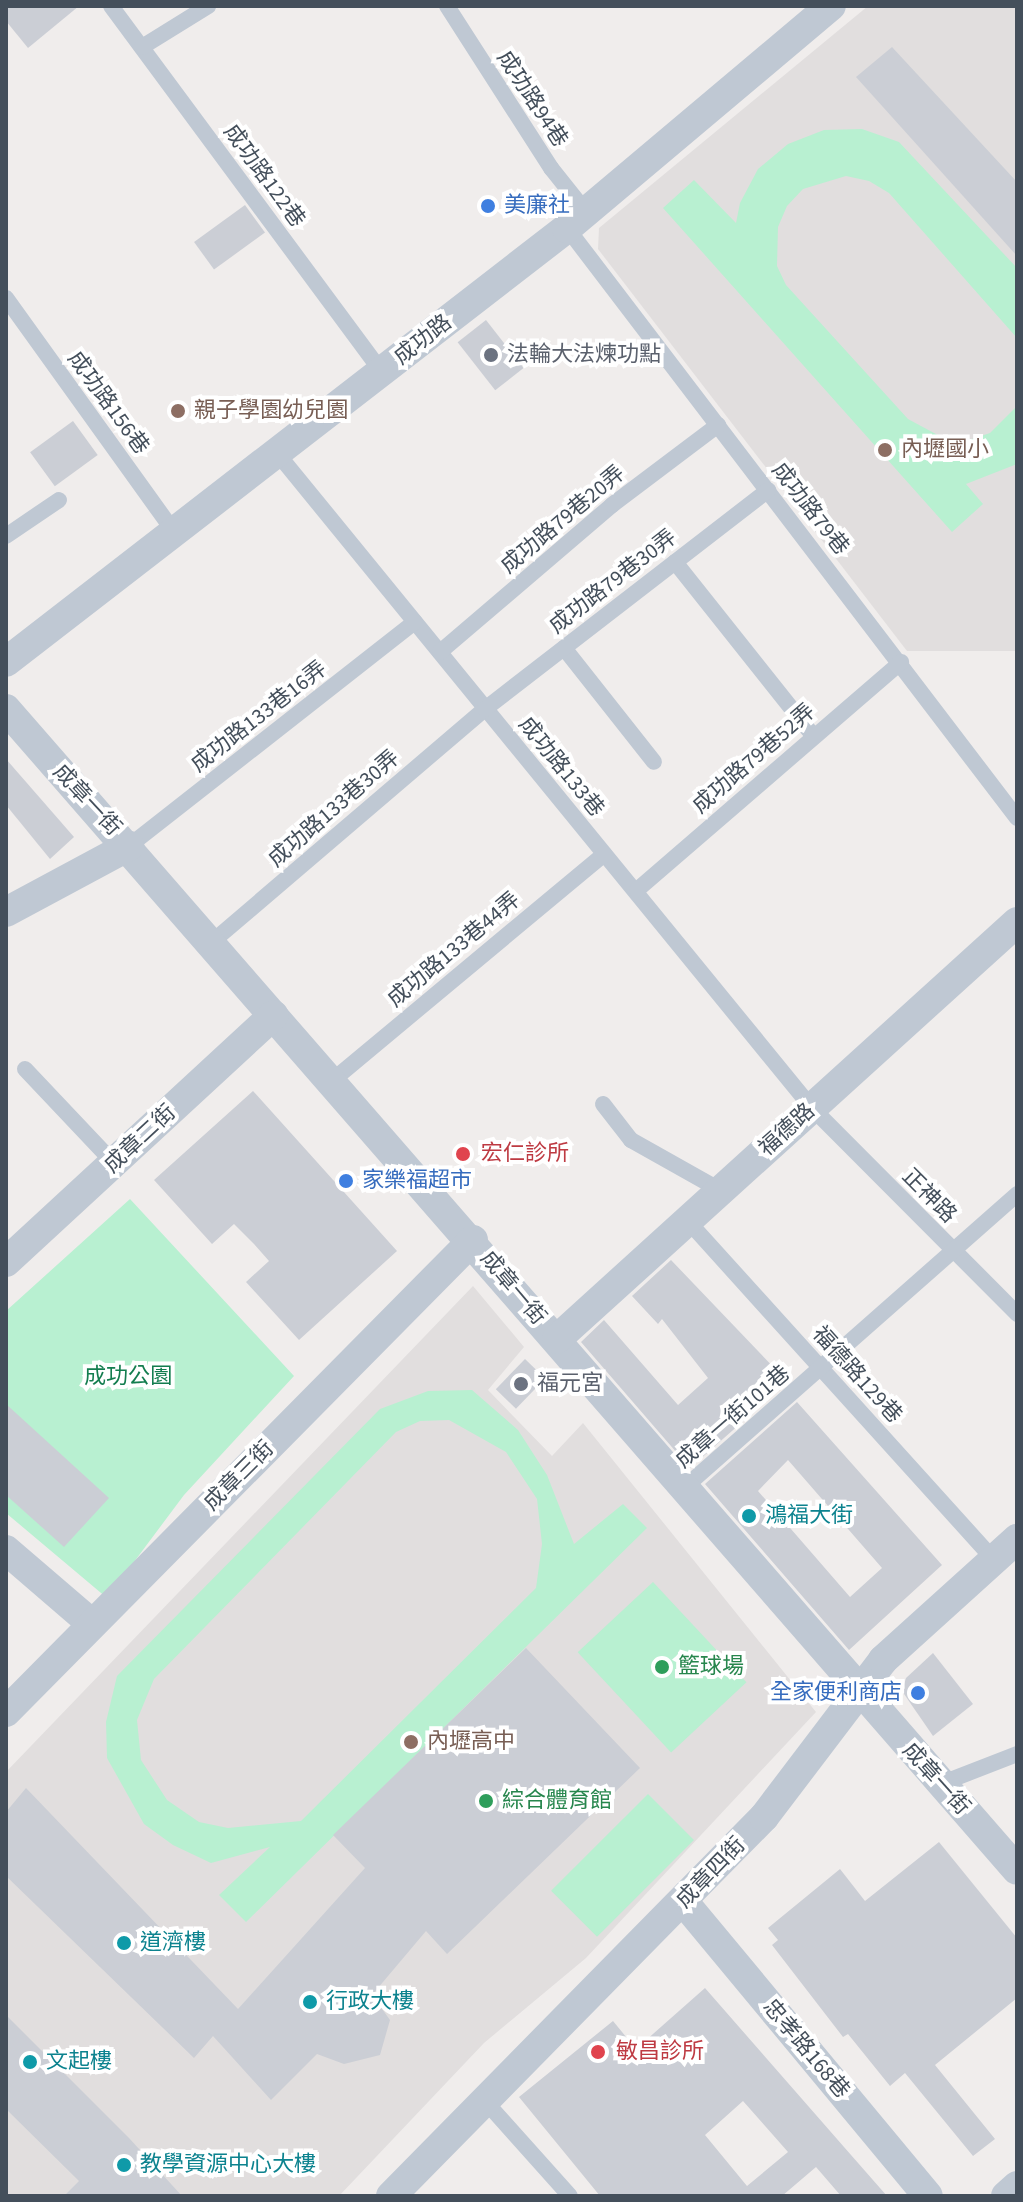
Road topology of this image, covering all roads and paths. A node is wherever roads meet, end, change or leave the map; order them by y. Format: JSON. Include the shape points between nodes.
{"nodes":[{"id":1,"x":111,"y":6,"type":"edge"},
{"id":2,"x":208,"y":6,"type":"edge"},
{"id":3,"x":447,"y":6,"type":"edge"},
{"id":4,"x":831,"y":6,"type":"edge"},
{"id":5,"x":142,"y":47,"type":"junction"},
{"id":6,"x":577,"y":220,"type":"junction"},
{"id":7,"x":6,"y":298,"type":"edge"},
{"id":8,"x":382,"y":372,"type":"junction"},
{"id":9,"x":718,"y":425,"type":"junction"},
{"id":10,"x":277,"y":453,"type":"junction"},
{"id":11,"x":768,"y":490,"type":"junction"},
{"id":12,"x":59,"y":500,"type":"dead end"},
{"id":13,"x":175,"y":533,"type":"junction"},
{"id":14,"x":6,"y":536,"type":"edge"},
{"id":15,"x":675,"y":562,"type":"junction"},
{"id":16,"x":415,"y":622,"type":"junction"},
{"id":17,"x":564,"y":648,"type":"junction"},
{"id":18,"x":440,"y":652,"type":"junction"},
{"id":19,"x":6,"y":662,"type":"edge"},
{"id":20,"x":901,"y":662,"type":"junction"},
{"id":21,"x":6,"y":709,"type":"edge"},
{"id":22,"x":485,"y":709,"type":"junction"},
{"id":23,"x":814,"y":737,"type":"junction"},
{"id":24,"x":654,"y":762,"type":"dead end"},
{"id":25,"x":1017,"y":818,"type":"edge"},
{"id":26,"x":129,"y":846,"type":"junction"},
{"id":27,"x":604,"y":854,"type":"junction"},
{"id":28,"x":637,"y":890,"type":"junction"},
{"id":29,"x":6,"y":912,"type":"edge"},
{"id":30,"x":1017,"y":922,"type":"edge"},
{"id":31,"x":212,"y":942,"type":"junction"},
{"id":32,"x":274,"y":1015,"type":"junction"},
{"id":33,"x":25,"y":1069,"type":"dead end"},
{"id":34,"x":333,"y":1080,"type":"junction"},
{"id":35,"x":603,"y":1104,"type":"dead end"},
{"id":36,"x":812,"y":1108,"type":"junction"},
{"id":37,"x":114,"y":1163,"type":"junction"},
{"id":38,"x":720,"y":1190,"type":"junction"},
{"id":39,"x":1017,"y":1194,"type":"edge"},
{"id":40,"x":687,"y":1220,"type":"junction"},
{"id":41,"x":473,"y":1240,"type":"junction"},
{"id":42,"x":954,"y":1253,"type":"junction"},
{"id":43,"x":7,"y":1260,"type":"edge"},
{"id":44,"x":1017,"y":1314,"type":"edge"},
{"id":45,"x":557,"y":1339,"type":"junction"},
{"id":46,"x":822,"y":1370,"type":"junction"},
{"id":47,"x":685,"y":1487,"type":"junction"},
{"id":48,"x":1017,"y":1539,"type":"edge"},
{"id":49,"x":6,"y":1550,"type":"edge"},
{"id":50,"x":994,"y":1560,"type":"junction"},
{"id":51,"x":92,"y":1624,"type":"junction"},
{"id":52,"x":859,"y":1694,"type":"junction"},
{"id":53,"x":6,"y":1712,"type":"edge"},
{"id":54,"x":1017,"y":1754,"type":"edge"},
{"id":55,"x":940,"y":1784,"type":"junction"},
{"id":56,"x":1017,"y":1870,"type":"edge"},
{"id":57,"x":683,"y":1901,"type":"junction"},
{"id":58,"x":485,"y":2101,"type":"junction"},
{"id":59,"x":1017,"y":2186,"type":"edge"},
{"id":60,"x":396,"y":2194,"type":"edge"},
{"id":61,"x":570,"y":2196,"type":"edge"},
{"id":62,"x":928,"y":2196,"type":"edge"},
{"id":63,"x":1006,"y":2196,"type":"edge"}],
"edges":[{"from":1,"to":5,"type":"lane","name":"成功路122巷"},
{"from":2,"to":5,"type":"lane"},
{"from":3,"to":6,"type":"lane","name":"成功路94巷","via":[[551,168]]},
{"from":4,"to":6,"type":"street","name":"成功路"},
{"from":5,"to":8,"type":"lane","name":"成功路122巷"},
{"from":6,"to":8,"type":"street","name":"成功路"},
{"from":6,"to":9,"type":"lane","name":"成功路79巷"},
{"from":7,"to":13,"type":"lane","name":"成功路156巷"},
{"from":8,"to":10,"type":"street","name":"成功路"},
{"from":9,"to":11,"type":"lane","name":"成功路79巷"},
{"from":9,"to":18,"type":"lane","name":"成功路79巷20弄","via":[[612,505]]},
{"from":10,"to":13,"type":"street","name":"成功路"},
{"from":10,"to":16,"type":"lane","name":"成功路133巷"},
{"from":11,"to":15,"type":"lane","name":"成功路79巷30弄"},
{"from":11,"to":20,"type":"lane","name":"成功路79巷"},
{"from":12,"to":14,"type":"lane"},
{"from":13,"to":19,"type":"street","name":"成功路"},
{"from":15,"to":17,"type":"lane","name":"成功路79巷30弄"},
{"from":15,"to":23,"type":"lane"},
{"from":16,"to":18,"type":"lane","name":"成功路133巷"},
{"from":16,"to":26,"type":"lane","name":"成功路133巷16弄"},
{"from":17,"to":22,"type":"lane","name":"成功路79巷30弄"},
{"from":17,"to":24,"type":"lane"},
{"from":18,"to":22,"type":"lane","name":"成功路133巷"},
{"from":20,"to":23,"type":"lane","name":"成功路79巷52弄"},
{"from":20,"to":25,"type":"lane","name":"成功路79巷"},
{"from":21,"to":26,"type":"street","name":"成章一街"},
{"from":22,"to":27,"type":"lane","name":"成功路133巷"},
{"from":22,"to":31,"type":"lane","name":"成功路133巷30弄"},
{"from":23,"to":28,"type":"lane","name":"成功路79巷52弄"},
{"from":26,"to":29,"type":"street"},
{"from":26,"to":31,"type":"street","name":"成章一街"},
{"from":27,"to":28,"type":"lane","name":"成功路133巷"},
{"from":27,"to":34,"type":"lane","name":"成功路133巷44弄"},
{"from":28,"to":36,"type":"lane","name":"成功路133巷"},
{"from":30,"to":36,"type":"street","name":"福德路"},
{"from":31,"to":32,"type":"street","name":"成章一街"},
{"from":32,"to":34,"type":"street","name":"成章一街"},
{"from":32,"to":37,"type":"street","name":"成章二街"},
{"from":33,"to":37,"type":"lane"},
{"from":34,"to":41,"type":"street","name":"成章一街"},
{"from":35,"to":38,"type":"lane","via":[[631,1140]]},
{"from":36,"to":38,"type":"street","name":"福德路"},
{"from":36,"to":42,"type":"lane","name":"正神路"},
{"from":37,"to":43,"type":"street","name":"成章二街"},
{"from":38,"to":40,"type":"street","name":"福德路"},
{"from":39,"to":42,"type":"lane","name":"成章一街101巷"},
{"from":40,"to":45,"type":"street","name":"福德路"},
{"from":40,"to":46,"type":"lane","name":"福德路129巷"},
{"from":41,"to":45,"type":"street","name":"成章一街"},
{"from":41,"to":51,"type":"street","name":"成章三街"},
{"from":42,"to":44,"type":"lane","name":"正神路"},
{"from":42,"to":46,"type":"lane","name":"成章一街101巷"},
{"from":45,"to":47,"type":"street","name":"成章一街"},
{"from":46,"to":47,"type":"lane","name":"成章一街101巷"},
{"from":46,"to":50,"type":"lane","name":"福德路129巷"},
{"from":47,"to":52,"type":"street","name":"成章一街"},
{"from":48,"to":50,"type":"street","name":"成章四街"},
{"from":49,"to":51,"type":"street"},
{"from":50,"to":52,"type":"street","name":"成章四街","via":[[883,1660]]},
{"from":51,"to":53,"type":"street","name":"成章三街"},
{"from":52,"to":55,"type":"street","name":"成章一街"},
{"from":52,"to":57,"type":"street","name":"成章四街","via":[[764,1817]]},
{"from":54,"to":55,"type":"lane"},
{"from":55,"to":56,"type":"street","name":"成章一街"},
{"from":57,"to":58,"type":"street","name":"成章四街"},
{"from":57,"to":62,"type":"street","name":"忠孝路168巷"},
{"from":58,"to":60,"type":"street","name":"成章四街"},
{"from":58,"to":61,"type":"lane"},
{"from":59,"to":63,"type":"street"}]}
